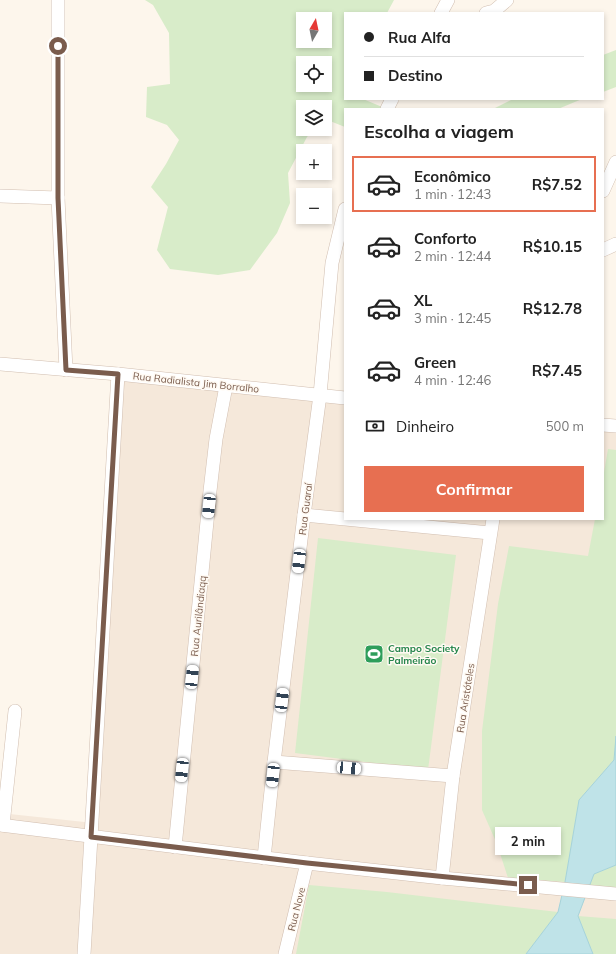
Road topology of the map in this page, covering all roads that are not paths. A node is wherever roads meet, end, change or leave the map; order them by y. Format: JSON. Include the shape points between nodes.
{"nodes":[{"id":1,"x":58,"y":0,"type":"edge"},
{"id":2,"x":448,"y":0,"type":"edge"},
{"id":3,"x":507,"y":0,"type":"edge"},
{"id":4,"x":442,"y":12,"type":"edge"},
{"id":5,"x":490,"y":12,"type":"edge"},
{"id":6,"x":616,"y":162,"type":"edge"},
{"id":7,"x":604,"y":189,"type":"edge"},
{"id":8,"x":0,"y":196,"type":"edge"},
{"id":9,"x":58,"y":198,"type":"junction"},
{"id":10,"x":344,"y":213,"type":"edge"},
{"id":11,"x":616,"y":244,"type":"edge"},
{"id":12,"x":604,"y":250,"type":"edge"},
{"id":13,"x":0,"y":364,"type":"edge"},
{"id":14,"x":66,"y":370,"type":"junction"},
{"id":15,"x":118,"y":374,"type":"junction"},
{"id":16,"x":226,"y":386,"type":"junction"},
{"id":17,"x":320,"y":395,"type":"junction"},
{"id":18,"x":344,"y":398,"type":"edge"},
{"id":19,"x":604,"y":425,"type":"edge"},
{"id":20,"x":616,"y":426,"type":"edge"},
{"id":21,"x":304,"y":515,"type":"junction"},
{"id":22,"x":344,"y":519,"type":"edge"},
{"id":23,"x":353,"y":520,"type":"edge"},
{"id":24,"x":493,"y":520,"type":"edge"},
{"id":25,"x":490,"y":534,"type":"junction"},
{"id":26,"x":15,"y":712,"type":"dead end"},
{"id":27,"x":274,"y":762,"type":"junction"},
{"id":28,"x":453,"y":776,"type":"junction"},
{"id":29,"x":2,"y":825,"type":"edge"},
{"id":30,"x":91,"y":837,"type":"junction"},
{"id":31,"x":175,"y":847,"type":"junction"},
{"id":32,"x":264,"y":858,"type":"junction"},
{"id":33,"x":307,"y":863,"type":"junction"},
{"id":34,"x":442,"y":878,"type":"junction"},
{"id":35,"x":616,"y":894,"type":"edge"},
{"id":36,"x":84,"y":954,"type":"edge"},
{"id":37,"x":285,"y":954,"type":"edge"}],
"edges":[{"from":1,"to":9,"type":"street"},
{"from":2,"to":4,"type":"street"},
{"from":3,"to":5,"type":"street"},
{"from":6,"to":7,"type":"street"},
{"from":8,"to":9,"type":"street"},
{"from":9,"to":14,"type":"street"},
{"from":10,"to":17,"type":"street","name":"Rua Guaraí","via":[[332,263]]},
{"from":11,"to":12,"type":"street"},
{"from":13,"to":14,"type":"street","name":"Rua Radialista Jim Borralho"},
{"from":14,"to":15,"type":"street","name":"Rua Radialista Jim Borralho"},
{"from":15,"to":16,"type":"street","name":"Rua Radialista Jim Borralho"},
{"from":15,"to":30,"type":"street"},
{"from":16,"to":17,"type":"street","name":"Rua Radialista Jim Borralho"},
{"from":16,"to":31,"type":"street","name":"Rua Aurilândiaqq","via":[[210,491]]},
{"from":17,"to":18,"type":"street","name":"Rua Radialista Jim Borralho"},
{"from":17,"to":21,"type":"street","name":"Rua Guaraí"},
{"from":19,"to":20,"type":"street"},
{"from":21,"to":22,"type":"street"},
{"from":21,"to":27,"type":"street","name":"Rua Guaraí"},
{"from":23,"to":25,"type":"street"},
{"from":24,"to":25,"type":"street","name":"Rua Aristóteles"},
{"from":25,"to":28,"type":"street","name":"Rua Aristóteles"},
{"from":26,"to":29,"type":"street"},
{"from":27,"to":28,"type":"street"},
{"from":27,"to":32,"type":"street","name":"Rua Guaraí"},
{"from":28,"to":34,"type":"street","name":"Rua Aristóteles"},
{"from":29,"to":30,"type":"street"},
{"from":30,"to":31,"type":"street"},
{"from":30,"to":36,"type":"street"},
{"from":31,"to":32,"type":"street"},
{"from":32,"to":33,"type":"street"},
{"from":33,"to":34,"type":"street"},
{"from":33,"to":37,"type":"street","name":"Rua Nove"},
{"from":34,"to":35,"type":"street"}]}
